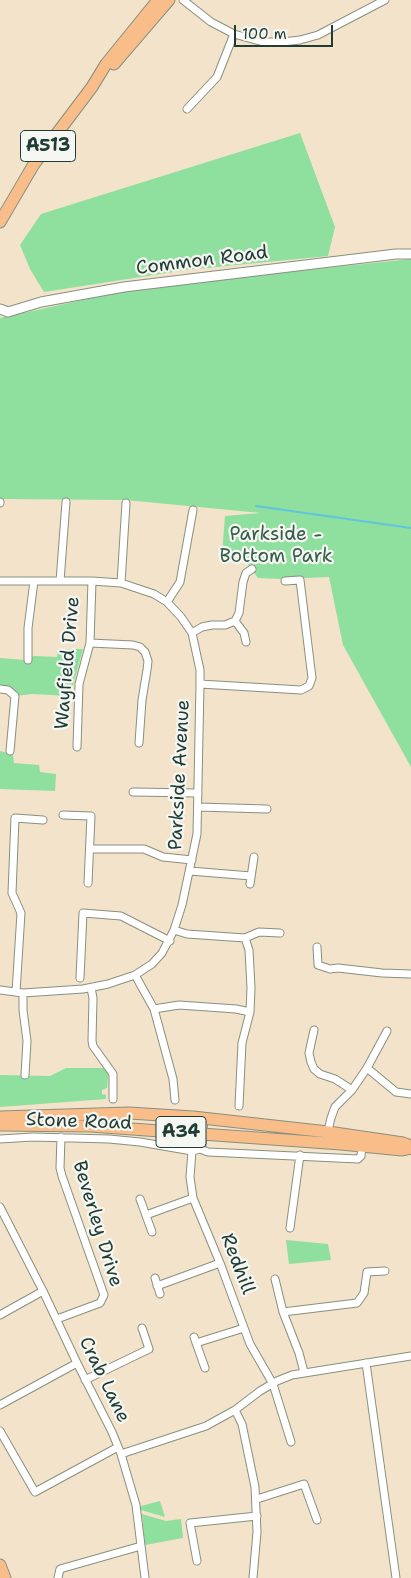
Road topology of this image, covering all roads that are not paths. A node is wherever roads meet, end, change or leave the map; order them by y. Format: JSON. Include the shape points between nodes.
{"nodes":[{"id":1,"x":385,"y":0,"type":"edge"},
{"id":2,"x":186,"y":1,"type":"edge"},
{"id":3,"x":163,"y":3,"type":"edge"},
{"id":4,"x":234,"y":34,"type":"junction"},
{"id":5,"x":187,"y":109,"type":"dead end"},
{"id":6,"x":0,"y":222,"type":"edge"},
{"id":7,"x":411,"y":254,"type":"edge"},
{"id":8,"x":0,"y":309,"type":"edge"},
{"id":9,"x":66,"y":502,"type":"dead end"},
{"id":10,"x":126,"y":503,"type":"dead end"},
{"id":11,"x":193,"y":510,"type":"dead end"},
{"id":12,"x":252,"y":569,"type":"dead end"},
{"id":13,"x":0,"y":581,"type":"edge"},
{"id":14,"x":34,"y":581,"type":"junction"},
{"id":15,"x":60,"y":581,"type":"junction"},
{"id":16,"x":92,"y":581,"type":"junction"},
{"id":17,"x":285,"y":581,"type":"dead end"},
{"id":18,"x":121,"y":583,"type":"junction"},
{"id":19,"x":167,"y":602,"type":"junction"},
{"id":20,"x":235,"y":621,"type":"junction"},
{"id":21,"x":192,"y":633,"type":"junction"},
{"id":22,"x":246,"y":642,"type":"dead end"},
{"id":23,"x":90,"y":643,"type":"junction"},
{"id":24,"x":28,"y":660,"type":"dead end"},
{"id":25,"x":200,"y":684,"type":"junction"},
{"id":26,"x":0,"y":689,"type":"edge"},
{"id":27,"x":139,"y":744,"type":"dead end"},
{"id":28,"x":77,"y":747,"type":"dead end"},
{"id":29,"x":10,"y":752,"type":"dead end"},
{"id":30,"x":133,"y":792,"type":"dead end"},
{"id":31,"x":198,"y":793,"type":"junction"},
{"id":32,"x":198,"y":807,"type":"junction"},
{"id":33,"x":267,"y":809,"type":"dead end"},
{"id":34,"x":63,"y":815,"type":"dead end"},
{"id":35,"x":43,"y":820,"type":"dead end"},
{"id":36,"x":90,"y":849,"type":"junction"},
{"id":37,"x":254,"y":857,"type":"dead end"},
{"id":38,"x":192,"y":860,"type":"junction"},
{"id":39,"x":190,"y":871,"type":"junction"},
{"id":40,"x":88,"y":883,"type":"dead end"},
{"id":41,"x":174,"y":930,"type":"junction"},
{"id":42,"x":280,"y":933,"type":"dead end"},
{"id":43,"x":245,"y":938,"type":"junction"},
{"id":44,"x":170,"y":941,"type":"junction"},
{"id":45,"x":317,"y":947,"type":"dead end"},
{"id":46,"x":411,"y":974,"type":"edge"},
{"id":47,"x":135,"y":975,"type":"junction"},
{"id":48,"x":80,"y":978,"type":"dead end"},
{"id":49,"x":91,"y":988,"type":"junction"},
{"id":50,"x":0,"y":990,"type":"edge"},
{"id":51,"x":20,"y":992,"type":"junction"},
{"id":52,"x":154,"y":1009,"type":"junction"},
{"id":53,"x":250,"y":1012,"type":"junction"},
{"id":54,"x":314,"y":1030,"type":"dead end"},
{"id":55,"x":387,"y":1031,"type":"dead end"},
{"id":56,"x":368,"y":1068,"type":"junction"},
{"id":57,"x":25,"y":1075,"type":"dead end"},
{"id":58,"x":352,"y":1090,"type":"junction"},
{"id":59,"x":411,"y":1094,"type":"edge"},
{"id":60,"x":113,"y":1099,"type":"dead end"},
{"id":61,"x":174,"y":1100,"type":"dead end"},
{"id":62,"x":240,"y":1106,"type":"dead end"},
{"id":63,"x":0,"y":1117,"type":"edge"},
{"id":64,"x":204,"y":1118,"type":"junction"},
{"id":65,"x":0,"y":1125,"type":"edge"},
{"id":66,"x":202,"y":1134,"type":"junction"},
{"id":67,"x":61,"y":1137,"type":"junction"},
{"id":68,"x":327,"y":1138,"type":"junction"},
{"id":69,"x":0,"y":1139,"type":"edge"},
{"id":70,"x":362,"y":1146,"type":"junction"},
{"id":71,"x":411,"y":1147,"type":"edge"},
{"id":72,"x":200,"y":1149,"type":"junction"},
{"id":73,"x":192,"y":1151,"type":"junction"},
{"id":74,"x":300,"y":1155,"type":"junction"},
{"id":75,"x":193,"y":1198,"type":"junction"},
{"id":76,"x":140,"y":1199,"type":"dead end"},
{"id":77,"x":0,"y":1207,"type":"edge"},
{"id":78,"x":146,"y":1215,"type":"junction"},
{"id":79,"x":290,"y":1228,"type":"dead end"},
{"id":80,"x":152,"y":1232,"type":"dead end"},
{"id":81,"x":220,"y":1263,"type":"junction"},
{"id":82,"x":386,"y":1271,"type":"dead end"},
{"id":83,"x":275,"y":1279,"type":"dead end"},
{"id":84,"x":43,"y":1290,"type":"junction"},
{"id":85,"x":160,"y":1294,"type":"dead end"},
{"id":86,"x":284,"y":1312,"type":"junction"},
{"id":87,"x":0,"y":1314,"type":"edge"},
{"id":88,"x":57,"y":1319,"type":"junction"},
{"id":89,"x":142,"y":1328,"type":"dead end"},
{"id":90,"x":244,"y":1328,"type":"junction"},
{"id":91,"x":411,"y":1356,"type":"edge"},
{"id":92,"x":77,"y":1363,"type":"junction"},
{"id":93,"x":366,"y":1363,"type":"junction"},
{"id":94,"x":206,"y":1368,"type":"dead end"},
{"id":95,"x":304,"y":1372,"type":"junction"},
{"id":96,"x":86,"y":1380,"type":"junction"},
{"id":97,"x":273,"y":1384,"type":"junction"},
{"id":98,"x":0,"y":1405,"type":"edge"},
{"id":99,"x":235,"y":1410,"type":"junction"},
{"id":100,"x":0,"y":1430,"type":"edge"},
{"id":101,"x":291,"y":1442,"type":"dead end"},
{"id":102,"x":118,"y":1446,"type":"junction"},
{"id":103,"x":121,"y":1454,"type":"junction"},
{"id":104,"x":256,"y":1499,"type":"junction"},
{"id":105,"x":257,"y":1516,"type":"junction"},
{"id":106,"x":317,"y":1520,"type":"dead end"},
{"id":107,"x":141,"y":1546,"type":"junction"},
{"id":108,"x":196,"y":1561,"type":"dead end"},
{"id":109,"x":0,"y":1565,"type":"edge"},
{"id":110,"x":6,"y":1578,"type":"edge"},
{"id":111,"x":58,"y":1578,"type":"edge"},
{"id":112,"x":145,"y":1578,"type":"edge"},
{"id":113,"x":253,"y":1578,"type":"edge"},
{"id":114,"x":396,"y":1578,"type":"edge"}],
"edges":[{"from":1,"to":4,"type":"street","via":[[318,35],[300,40],[263,42]]},
{"from":2,"to":3,"type":"street"},
{"from":2,"to":4,"type":"street","via":[[211,22]]},
{"from":3,"to":6,"type":"highway","number":"A513","via":[[106,64],[34,164]]},
{"from":4,"to":5,"type":"street","via":[[217,77]]},
{"from":7,"to":8,"type":"street","name":"Common Road","via":[[124,287],[41,302],[8,312]]},
{"from":9,"to":15,"type":"street"},
{"from":10,"to":18,"type":"street"},
{"from":11,"to":19,"type":"street","via":[[180,582]]},
{"from":12,"to":20,"type":"street","via":[[246,573],[243,582]]},
{"from":13,"to":14,"type":"street","name":"Parkside Avenue"},
{"from":14,"to":15,"type":"street","name":"Parkside Avenue"},
{"from":14,"to":24,"type":"street"},
{"from":15,"to":16,"type":"street","name":"Parkside Avenue"},
{"from":16,"to":18,"type":"street","name":"Parkside Avenue"},
{"from":16,"to":23,"type":"street","name":"Wayfield Drive"},
{"from":17,"to":25,"type":"street","via":[[300,580],[312,678],[309,686],[301,690]]},
{"from":18,"to":19,"type":"street","name":"Parkside Avenue"},
{"from":19,"to":21,"type":"street","name":"Parkside Avenue"},
{"from":20,"to":21,"type":"street","via":[[202,627]]},
{"from":20,"to":22,"type":"street"},
{"from":21,"to":25,"type":"street","name":"Parkside Avenue"},
{"from":23,"to":27,"type":"street","via":[[133,645],[145,652],[148,661]]},
{"from":23,"to":28,"type":"street","name":"Wayfield Drive","via":[[79,684]]},
{"from":25,"to":31,"type":"street","name":"Parkside Avenue"},
{"from":26,"to":29,"type":"street","via":[[15,696]]},
{"from":30,"to":31,"type":"street"},
{"from":31,"to":32,"type":"street","name":"Parkside Avenue"},
{"from":32,"to":33,"type":"street"},
{"from":32,"to":38,"type":"street","name":"Parkside Avenue"},
{"from":34,"to":36,"type":"street","via":[[91,816]]},
{"from":35,"to":51,"type":"street","via":[[15,818],[12,893],[21,913]]},
{"from":36,"to":38,"type":"street","via":[[144,849],[163,857]]},
{"from":36,"to":40,"type":"street"},
{"from":37,"to":39,"type":"street","via":[[251,880]]},
{"from":38,"to":39,"type":"street","name":"Parkside Avenue"},
{"from":39,"to":41,"type":"street","name":"Parkside Avenue"},
{"from":41,"to":43,"type":"street","via":[[187,934]]},
{"from":41,"to":44,"type":"street","name":"Parkside Avenue"},
{"from":42,"to":43,"type":"street","via":[[259,932]]},
{"from":43,"to":53,"type":"street","via":[[251,963]]},
{"from":44,"to":47,"type":"street","name":"Parkside Avenue","via":[[157,959]]},
{"from":44,"to":48,"type":"street","via":[[121,916],[83,914]]},
{"from":45,"to":46,"type":"street","via":[[318,965],[330,969]]},
{"from":47,"to":49,"type":"street","name":"Parkside Avenue"},
{"from":47,"to":52,"type":"street"},
{"from":49,"to":51,"type":"street","name":"Parkside Avenue"},
{"from":49,"to":60,"type":"street","via":[[92,1041],[113,1074]]},
{"from":50,"to":51,"type":"street","name":"Parkside Avenue"},
{"from":51,"to":57,"type":"street","via":[[27,1041]]},
{"from":52,"to":53,"type":"street","via":[[179,1005]]},
{"from":52,"to":61,"type":"street","via":[[173,1079]]},
{"from":53,"to":62,"type":"street","via":[[242,1043]]},
{"from":54,"to":58,"type":"street","via":[[309,1053],[314,1069]]},
{"from":55,"to":56,"type":"street"},
{"from":56,"to":58,"type":"street"},
{"from":56,"to":59,"type":"street","via":[[396,1092]]},
{"from":58,"to":68,"type":"street","via":[[335,1107]]},
{"from":63,"to":64,"type":"highway","name":"Stone Road","number":"A34","via":[[129,1113]]},
{"from":64,"to":66,"type":"street"},
{"from":64,"to":68,"type":"highway","name":"Stone Road","number":"A34"},
{"from":65,"to":66,"type":"highway","name":"Stone Road","number":"A34","via":[[90,1126]]},
{"from":66,"to":68,"type":"highway","name":"Stone Road","number":"A34"},
{"from":66,"to":72,"type":"street"},
{"from":67,"to":69,"type":"street","name":"Stone Road"},
{"from":67,"to":73,"type":"street","name":"Stone Road","via":[[140,1142]]},
{"from":67,"to":88,"type":"street","name":"Beverley Drive","via":[[62,1176],[104,1295],[100,1303]]},
{"from":68,"to":70,"type":"highway","name":"Stone Road","number":"A34"},
{"from":68,"to":71,"type":"highway","name":"Stone Road","number":"A34","via":[[403,1143]]},
{"from":70,"to":71,"type":"highway","name":"Stone Road","number":"A34","via":[[402,1150]]},
{"from":70,"to":74,"type":"street","via":[[358,1159]]},
{"from":72,"to":73,"type":"street","name":"Stone Road"},
{"from":72,"to":74,"type":"street","via":[[208,1152]]},
{"from":73,"to":75,"type":"street","name":"Redhill","via":[[190,1176]]},
{"from":74,"to":79,"type":"street"},
{"from":75,"to":78,"type":"street"},
{"from":75,"to":81,"type":"street","name":"Redhill"},
{"from":76,"to":78,"type":"street"},
{"from":77,"to":84,"type":"street","name":"Crab Lane"},
{"from":78,"to":80,"type":"street"},
{"from":81,"to":85,"type":"street","via":[[156,1282]]},
{"from":81,"to":90,"type":"street","name":"Redhill"},
{"from":82,"to":86,"type":"street","via":[[367,1272],[364,1293],[357,1303]]},
{"from":83,"to":86,"type":"street"},
{"from":84,"to":87,"type":"street"},
{"from":84,"to":88,"type":"street","name":"Crab Lane"},
{"from":86,"to":95,"type":"street"},
{"from":88,"to":92,"type":"street","name":"Crab Lane"},
{"from":89,"to":96,"type":"street","via":[[149,1349]]},
{"from":90,"to":94,"type":"street","via":[[195,1340]]},
{"from":90,"to":97,"type":"street","name":"Redhill"},
{"from":91,"to":93,"type":"street"},
{"from":92,"to":96,"type":"street","name":"Crab Lane"},
{"from":92,"to":98,"type":"street"},
{"from":93,"to":95,"type":"street"},
{"from":93,"to":114,"type":"street"},
{"from":95,"to":97,"type":"street"},
{"from":96,"to":102,"type":"street","name":"Crab Lane"},
{"from":97,"to":99,"type":"street"},
{"from":97,"to":101,"type":"street","name":"Redhill"},
{"from":99,"to":103,"type":"street","via":[[198,1430]]},
{"from":99,"to":104,"type":"street","via":[[242,1424]]},
{"from":100,"to":102,"type":"street","via":[[35,1492]]},
{"from":102,"to":103,"type":"street","name":"Crab Lane"},
{"from":103,"to":107,"type":"street","name":"Crab Lane","via":[[136,1505]]},
{"from":104,"to":105,"type":"street"},
{"from":104,"to":106,"type":"street","via":[[304,1484]]},
{"from":105,"to":108,"type":"street","via":[[190,1523]]},
{"from":105,"to":113,"type":"street"},
{"from":107,"to":111,"type":"street","via":[[60,1570]]},
{"from":107,"to":112,"type":"street","name":"Crab Lane"},
{"from":109,"to":110,"type":"highway"}]}
